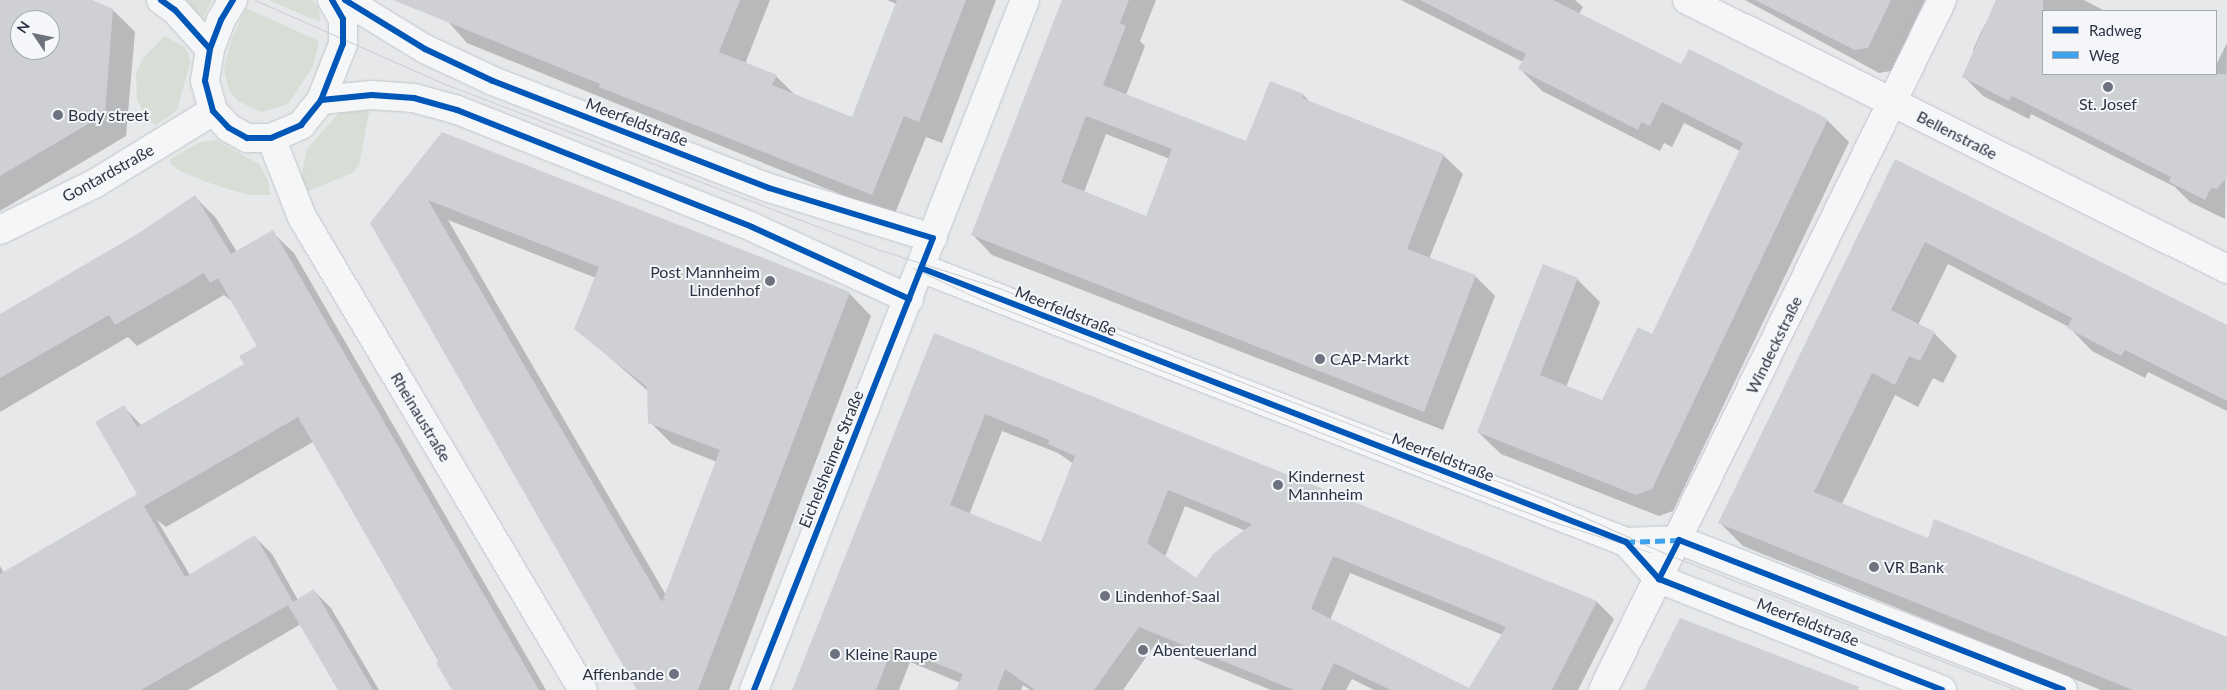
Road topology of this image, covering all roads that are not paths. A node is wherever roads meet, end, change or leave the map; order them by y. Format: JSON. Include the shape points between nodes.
{"nodes":[{"id":1,"x":161,"y":0,"type":"edge"},
{"id":2,"x":233,"y":0,"type":"edge"},
{"id":3,"x":332,"y":0,"type":"edge"},
{"id":4,"x":344,"y":0,"type":"edge"},
{"id":5,"x":1025,"y":0,"type":"edge"},
{"id":6,"x":1687,"y":0,"type":"edge"},
{"id":7,"x":1942,"y":0,"type":"edge"},
{"id":8,"x":210,"y":49,"type":"junction"},
{"id":9,"x":321,"y":100,"type":"junction"},
{"id":10,"x":1892,"y":102,"type":"junction"},
{"id":11,"x":213,"y":111,"type":"junction"},
{"id":12,"x":271,"y":138,"type":"junction"},
{"id":13,"x":0,"y":230,"type":"edge"},
{"id":14,"x":933,"y":238,"type":"junction"},
{"id":15,"x":922,"y":268,"type":"junction"},
{"id":16,"x":2227,"y":269,"type":"edge"},
{"id":17,"x":909,"y":299,"type":"junction"},
{"id":18,"x":1679,"y":540,"type":"junction"},
{"id":19,"x":1626,"y":542,"type":"junction"},
{"id":20,"x":1659,"y":579,"type":"junction"},
{"id":21,"x":583,"y":690,"type":"edge"},
{"id":22,"x":754,"y":690,"type":"edge"},
{"id":23,"x":1603,"y":690,"type":"edge"},
{"id":24,"x":1942,"y":690,"type":"edge"},
{"id":25,"x":2062,"y":690,"type":"edge"}],
"edges":[{"from":1,"to":8,"type":"street","via":[[175,10]]},
{"from":2,"to":8,"type":"street"},
{"from":3,"to":9,"type":"street","via":[[343,19],[343,44]]},
{"from":4,"to":14,"type":"street","name":"Meerfeldstraße","via":[[425,49],[493,81],[769,188]]},
{"from":5,"to":14,"type":"street","name":"Eichelsheimer Straße"},
{"from":6,"to":10,"type":"street","name":"Bellenstraße"},
{"from":7,"to":10,"type":"street","name":"Windeckstraße"},
{"from":8,"to":11,"type":"street","via":[[205,81]]},
{"from":9,"to":12,"type":"street","via":[[302,125]]},
{"from":9,"to":17,"type":"street","via":[[372,95],[414,98],[457,110],[752,227]]},
{"from":10,"to":16,"type":"street","name":"Bellenstraße"},
{"from":10,"to":18,"type":"street","name":"Windeckstraße"},
{"from":11,"to":12,"type":"street","via":[[229,128],[246,138]]},
{"from":11,"to":13,"type":"street","name":"Gontardstraße","via":[[94,184]]},
{"from":12,"to":21,"type":"street","name":"Rheinaustraße","via":[[302,217]]},
{"from":14,"to":15,"type":"street","name":"Eichelsheimer Straße"},
{"from":15,"to":17,"type":"street","name":"Eichelsheimer Straße"},
{"from":15,"to":19,"type":"street","name":"Meerfeldstraße"},
{"from":17,"to":22,"type":"street","name":"Eichelsheimer Straße"},
{"from":18,"to":19,"type":"street","name":"Meerfeldstraße"},
{"from":18,"to":20,"type":"street","name":"Windeckstraße"},
{"from":18,"to":25,"type":"street","name":"Meerfeldstraße"},
{"from":19,"to":20,"type":"street","name":"Meerfeldstraße"},
{"from":20,"to":23,"type":"street","name":"Windeckstraße"},
{"from":20,"to":24,"type":"street","name":"Meerfeldstraße"}]}
